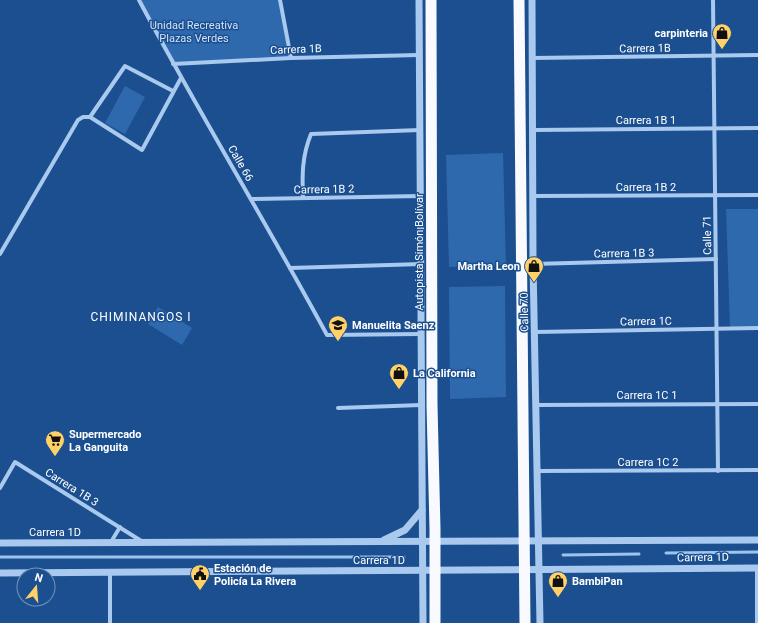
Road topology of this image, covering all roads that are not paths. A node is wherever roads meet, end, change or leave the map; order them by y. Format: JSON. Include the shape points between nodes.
{"nodes":[{"id":1,"x":139,"y":0,"type":"edge"},
{"id":2,"x":280,"y":0,"type":"edge"},
{"id":3,"x":419,"y":0,"type":"edge"},
{"id":4,"x":431,"y":0,"type":"edge"},
{"id":5,"x":519,"y":0,"type":"edge"},
{"id":6,"x":532,"y":0,"type":"edge"},
{"id":7,"x":713,"y":0,"type":"edge"},
{"id":8,"x":419,"y":55,"type":"junction"},
{"id":9,"x":758,"y":55,"type":"edge"},
{"id":10,"x":714,"y":56,"type":"junction"},
{"id":11,"x":291,"y":58,"type":"junction"},
{"id":12,"x":532,"y":58,"type":"junction"},
{"id":13,"x":173,"y":64,"type":"junction"},
{"id":14,"x":181,"y":78,"type":"junction"},
{"id":15,"x":173,"y":91,"type":"junction"},
{"id":16,"x":90,"y":117,"type":"junction"},
{"id":17,"x":714,"y":128,"type":"junction"},
{"id":18,"x":758,"y":128,"type":"edge"},
{"id":19,"x":420,"y":130,"type":"junction"},
{"id":20,"x":534,"y":130,"type":"junction"},
{"id":21,"x":715,"y":195,"type":"junction"},
{"id":22,"x":758,"y":195,"type":"edge"},
{"id":23,"x":421,"y":196,"type":"junction"},
{"id":24,"x":533,"y":196,"type":"junction"},
{"id":25,"x":302,"y":198,"type":"junction"},
{"id":26,"x":252,"y":199,"type":"junction"},
{"id":27,"x":0,"y":254,"type":"edge"},
{"id":28,"x":716,"y":259,"type":"junction"},
{"id":29,"x":422,"y":264,"type":"junction"},
{"id":30,"x":534,"y":264,"type":"junction"},
{"id":31,"x":290,"y":268,"type":"junction"},
{"id":32,"x":758,"y":328,"type":"edge"},
{"id":33,"x":717,"y":329,"type":"junction"},
{"id":34,"x":535,"y":332,"type":"junction"},
{"id":35,"x":523,"y":333,"type":"junction"},
{"id":36,"x":427,"y":334,"type":"junction"},
{"id":37,"x":717,"y":404,"type":"junction"},
{"id":38,"x":758,"y":404,"type":"edge"},
{"id":39,"x":421,"y":405,"type":"junction"},
{"id":40,"x":536,"y":405,"type":"junction"},
{"id":41,"x":338,"y":408,"type":"dead end"},
{"id":42,"x":758,"y":470,"type":"edge"},
{"id":43,"x":538,"y":471,"type":"junction"},
{"id":44,"x":718,"y":471,"type":"junction"},
{"id":45,"x":0,"y":488,"type":"edge"},
{"id":46,"x":422,"y":510,"type":"junction"},
{"id":47,"x":120,"y":527,"type":"junction"},
{"id":48,"x":758,"y":540,"type":"edge"},
{"id":49,"x":525,"y":541,"type":"junction"},
{"id":50,"x":539,"y":541,"type":"junction"},
{"id":51,"x":373,"y":542,"type":"junction"},
{"id":52,"x":422,"y":542,"type":"junction"},
{"id":53,"x":435,"y":542,"type":"junction"},
{"id":54,"x":0,"y":543,"type":"edge"},
{"id":55,"x":111,"y":543,"type":"junction"},
{"id":56,"x":145,"y":543,"type":"junction"},
{"id":57,"x":757,"y":568,"type":"edge"},
{"id":58,"x":540,"y":570,"type":"junction"},
{"id":59,"x":422,"y":571,"type":"junction"},
{"id":60,"x":435,"y":571,"type":"junction"},
{"id":61,"x":525,"y":571,"type":"junction"},
{"id":62,"x":110,"y":572,"type":"junction"},
{"id":63,"x":0,"y":573,"type":"edge"},
{"id":64,"x":422,"y":619,"type":"edge"},
{"id":65,"x":435,"y":619,"type":"edge"},
{"id":66,"x":110,"y":623,"type":"edge"},
{"id":67,"x":525,"y":623,"type":"edge"},
{"id":68,"x":540,"y":623,"type":"edge"},
{"id":69,"x":757,"y":623,"type":"edge"}],
"edges":[{"from":1,"to":13,"type":"street","name":"Calle 66"},
{"from":2,"to":11,"type":"street"},
{"from":3,"to":8,"type":"street"},
{"from":4,"to":36,"type":"highway","name":"Autopista Simón Bolívar"},
{"from":5,"to":35,"type":"highway"},
{"from":6,"to":12,"type":"street","name":"Calle 70"},
{"from":7,"to":10,"type":"street","name":"Calle 71"},
{"from":8,"to":11,"type":"street","name":"Carrera 1B"},
{"from":8,"to":19,"type":"street"},
{"from":9,"to":10,"type":"street","name":"Carrera 1B"},
{"from":10,"to":12,"type":"street","name":"Carrera 1B"},
{"from":10,"to":17,"type":"street","name":"Calle 71"},
{"from":11,"to":13,"type":"street","name":"Carrera 1B"},
{"from":12,"to":20,"type":"street","name":"Calle 70"},
{"from":13,"to":14,"type":"street","name":"Calle 66"},
{"from":14,"to":15,"type":"street"},
{"from":14,"to":26,"type":"street","name":"Calle 66"},
{"from":15,"to":16,"type":"street","via":[[125,66]]},
{"from":15,"to":16,"type":"street","via":[[142,150]]},
{"from":16,"to":27,"type":"street","via":[[78,120]]},
{"from":17,"to":18,"type":"street","name":"Carrera 1B 1"},
{"from":17,"to":20,"type":"street","name":"Carrera 1B 1"},
{"from":17,"to":21,"type":"street","name":"Calle 71"},
{"from":19,"to":23,"type":"street"},
{"from":19,"to":25,"type":"street","via":[[311,134],[301,166]]},
{"from":20,"to":24,"type":"street","name":"Calle 70"},
{"from":21,"to":22,"type":"street","name":"Carrera 1B 2"},
{"from":21,"to":24,"type":"street","name":"Carrera 1B 2"},
{"from":21,"to":28,"type":"street","name":"Calle 71"},
{"from":23,"to":25,"type":"street","name":"Carrera 1B 2"},
{"from":23,"to":29,"type":"street"},
{"from":24,"to":30,"type":"street","name":"Calle 70"},
{"from":25,"to":26,"type":"street","name":"Carrera 1B 2"},
{"from":26,"to":31,"type":"street","name":"Calle 66"},
{"from":28,"to":30,"type":"street","name":"Carrera 1B 3"},
{"from":28,"to":33,"type":"street","name":"Calle 71"},
{"from":29,"to":31,"type":"street"},
{"from":29,"to":36,"type":"street"},
{"from":30,"to":34,"type":"street","name":"Calle 70"},
{"from":31,"to":36,"type":"street","name":"Calle 66","via":[[327,335]]},
{"from":32,"to":33,"type":"street","name":"Carrera 1C"},
{"from":33,"to":34,"type":"street","name":"Carrera 1C"},
{"from":33,"to":37,"type":"street","name":"Calle 71"},
{"from":34,"to":35,"type":"street"},
{"from":34,"to":40,"type":"street","name":"Calle 70"},
{"from":35,"to":49,"type":"highway"},
{"from":36,"to":39,"type":"street"},
{"from":36,"to":53,"type":"highway","name":"Autopista Simón Bolívar"},
{"from":37,"to":38,"type":"street","name":"Carrera 1C 1"},
{"from":37,"to":40,"type":"street","name":"Carrera 1C 1"},
{"from":37,"to":44,"type":"street","name":"Calle 71"},
{"from":39,"to":41,"type":"street"},
{"from":39,"to":46,"type":"street"},
{"from":40,"to":43,"type":"street","name":"Calle 70"},
{"from":42,"to":44,"type":"street","name":"Carrera 1C 2"},
{"from":43,"to":44,"type":"street","name":"Carrera 1C 2"},
{"from":43,"to":50,"type":"street","name":"Calle 70"},
{"from":45,"to":47,"type":"street","name":"Carrera 1B 3","via":[[15,462]]},
{"from":46,"to":51,"type":"street","via":[[405,530]]},
{"from":46,"to":52,"type":"street"},
{"from":47,"to":55,"type":"street"},
{"from":47,"to":56,"type":"street","name":"Carrera 1B 3"},
{"from":48,"to":50,"type":"street","name":"Carrera 1D"},
{"from":49,"to":50,"type":"street","name":"Carrera 1D"},
{"from":49,"to":53,"type":"street","name":"Carrera 1D"},
{"from":49,"to":61,"type":"highway"},
{"from":50,"to":58,"type":"street","name":"Calle 70"},
{"from":51,"to":52,"type":"street","name":"Carrera 1D"},
{"from":51,"to":56,"type":"street","name":"Carrera 1D"},
{"from":52,"to":53,"type":"street","name":"Carrera 1D"},
{"from":52,"to":59,"type":"street"},
{"from":53,"to":60,"type":"highway","name":"Autopista Simón Bolívar"},
{"from":54,"to":55,"type":"street","name":"Carrera 1D"},
{"from":55,"to":56,"type":"street","name":"Carrera 1D"},
{"from":57,"to":58,"type":"street","name":"Carrera 1D"},
{"from":57,"to":69,"type":"street"},
{"from":58,"to":61,"type":"street","name":"Carrera 1D"},
{"from":58,"to":68,"type":"street","name":"Calle 70"},
{"from":59,"to":60,"type":"street","name":"Carrera 1D"},
{"from":59,"to":62,"type":"street","name":"Carrera 1D"},
{"from":59,"to":64,"type":"street"},
{"from":60,"to":61,"type":"street","name":"Carrera 1D"},
{"from":60,"to":65,"type":"highway","name":"Autopista Simón Bolívar"},
{"from":61,"to":67,"type":"highway"},
{"from":62,"to":63,"type":"street","name":"Carrera 1D"},
{"from":62,"to":66,"type":"street"},
{"from":64,"to":65,"type":"street"}]}
